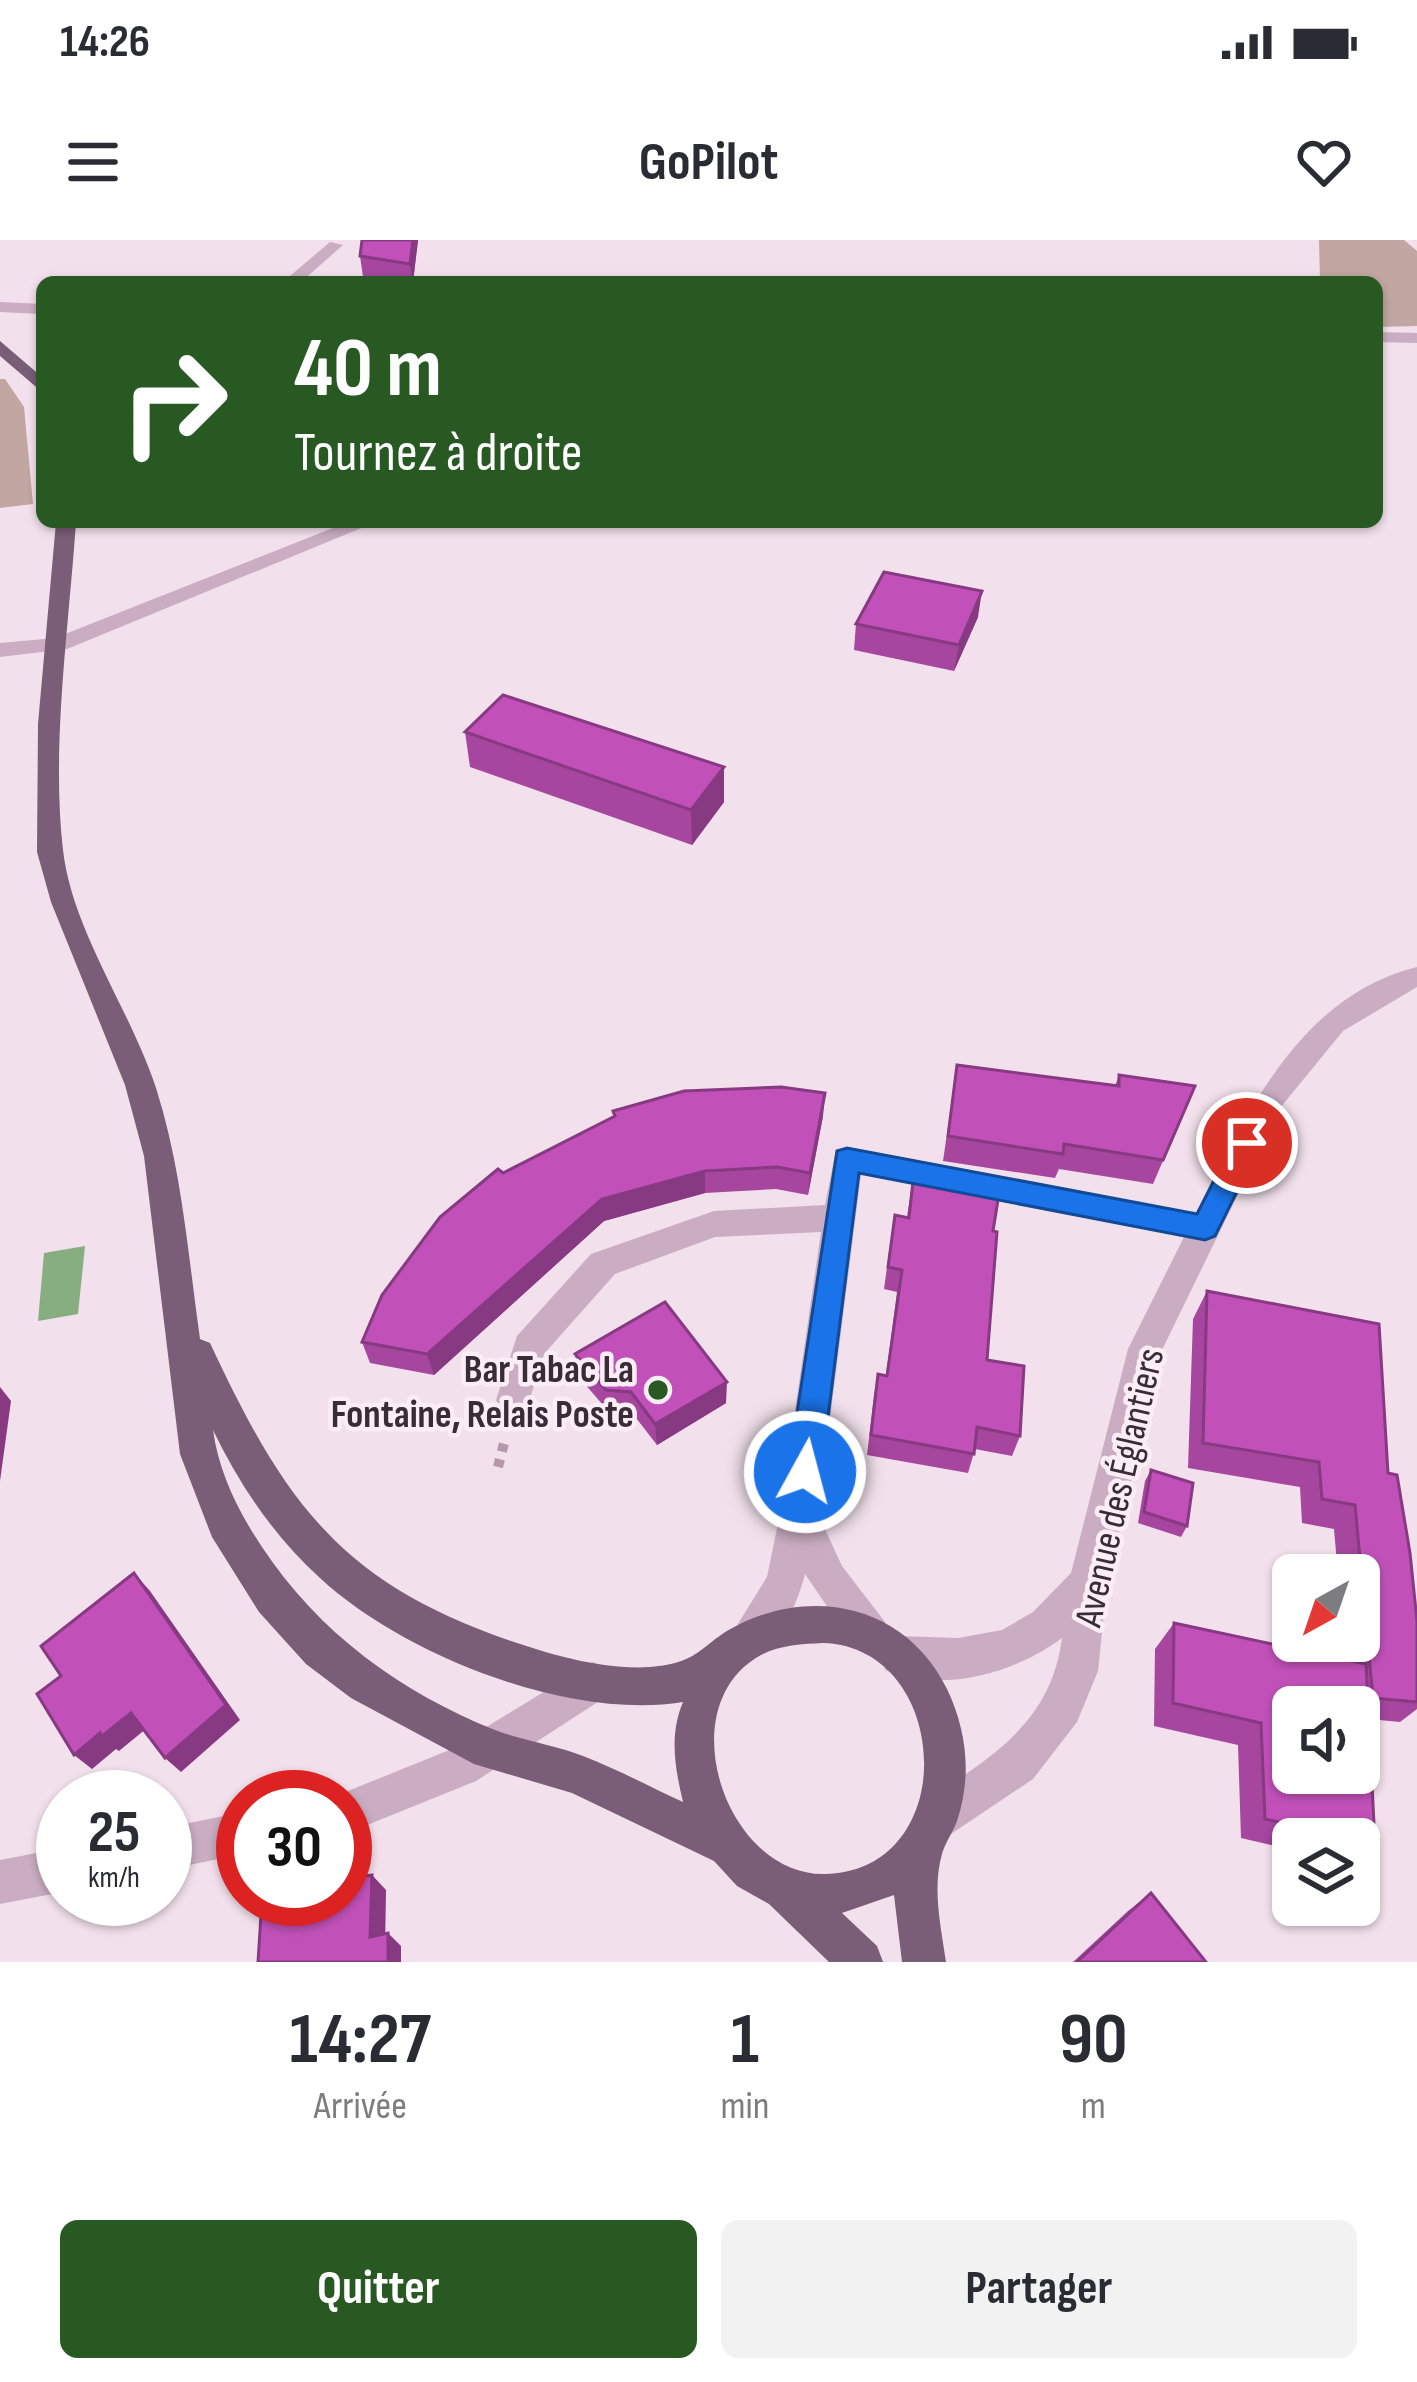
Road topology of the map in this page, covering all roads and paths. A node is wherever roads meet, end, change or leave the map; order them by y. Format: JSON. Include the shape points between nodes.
{"nodes":[{"id":1,"x":335,"y":245,"type":"dead end"},
{"id":2,"x":298,"y":276,"type":"edge"},
{"id":3,"x":0,"y":307,"type":"edge"},
{"id":4,"x":36,"y":309,"type":"edge"},
{"id":5,"x":1383,"y":337,"type":"edge"},
{"id":6,"x":1417,"y":338,"type":"edge"},
{"id":7,"x":0,"y":346,"type":"edge"},
{"id":8,"x":36,"y":381,"type":"edge"},
{"id":9,"x":66,"y":528,"type":"edge"},
{"id":10,"x":350,"y":528,"type":"edge"},
{"id":11,"x":59,"y":644,"type":"junction"},
{"id":12,"x":0,"y":650,"type":"edge"},
{"id":13,"x":1417,"y":977,"type":"edge"},
{"id":14,"x":837,"y":1218,"type":"junction"},
{"id":15,"x":1205,"y":1228,"type":"junction"},
{"id":16,"x":179,"y":1304,"type":"junction"},
{"id":17,"x":514,"y":1400,"type":"dead end"},
{"id":18,"x":799,"y":1514,"type":"junction"},
{"id":19,"x":1088,"y":1583,"type":"junction"},
{"id":20,"x":885,"y":1646,"type":"junction"},
{"id":21,"x":736,"y":1651,"type":"junction"},
{"id":22,"x":593,"y":1682,"type":"junction"},
{"id":23,"x":489,"y":1749,"type":"junction"},
{"id":24,"x":372,"y":1804,"type":"edge"},
{"id":25,"x":929,"y":1833,"type":"junction"},
{"id":26,"x":725,"y":1844,"type":"junction"},
{"id":27,"x":36,"y":1875,"type":"edge"},
{"id":28,"x":0,"y":1882,"type":"edge"},
{"id":29,"x":782,"y":1886,"type":"junction"},
{"id":30,"x":861,"y":1962,"type":"edge"},
{"id":31,"x":924,"y":1962,"type":"edge"}],
"edges":[{"from":1,"to":2,"type":"street"},
{"from":3,"to":4,"type":"street"},
{"from":5,"to":6,"type":"street"},
{"from":7,"to":8,"type":"main road"},
{"from":9,"to":11,"type":"main road"},
{"from":10,"to":11,"type":"street"},
{"from":11,"to":12,"type":"street"},
{"from":11,"to":16,"type":"main road","via":[[50,852],[140,1085],[159,1156]]},
{"from":13,"to":15,"type":"street","name":"Avenue des Églantiers","via":[[1333,1023],[1268,1101]]},
{"from":14,"to":15,"type":"street","via":[[847,1159]]},
{"from":14,"to":17,"type":"street","via":[[714,1224],[603,1264],[529,1347]]},
{"from":14,"to":18,"type":"street"},
{"from":15,"to":19,"type":"street","name":"Avenue des Églantiers","via":[[1145,1349]]},
{"from":16,"to":22,"type":"main road","via":[[246,1458],[327,1559],[437,1632],[518,1665]]},
{"from":16,"to":23,"type":"main road","via":[[198,1454],[226,1524],[273,1598],[365,1684]]},
{"from":18,"to":20,"type":"street","via":[[839,1600]]},
{"from":18,"to":21,"type":"street","via":[[785,1581]]},
{"from":19,"to":20,"type":"street","via":[[1058,1620],[1004,1652],[973,1658]]},
{"from":19,"to":25,"type":"street","name":"Avenue des Églantiers","via":[[1078,1671],[1064,1708],[1018,1763]]},
{"from":20,"to":21,"type":"main road","via":[[841,1625],[794,1625]]},
{"from":20,"to":25,"type":"main road","via":[[921,1681],[946,1748],[946,1784]]},
{"from":21,"to":22,"type":"main road","via":[[682,1682]]},
{"from":21,"to":26,"type":"main road","via":[[704,1692],[693,1730],[704,1808]]},
{"from":22,"to":23,"type":"street"},
{"from":23,"to":24,"type":"street"},
{"from":23,"to":26,"type":"main road","via":[[577,1774]]},
{"from":25,"to":29,"type":"main road","via":[[893,1873],[860,1889],[821,1894]]},
{"from":25,"to":31,"type":"main road","via":[[915,1903]]},
{"from":26,"to":29,"type":"main road"},
{"from":27,"to":28,"type":"street"},
{"from":29,"to":30,"type":"main road"}]}
